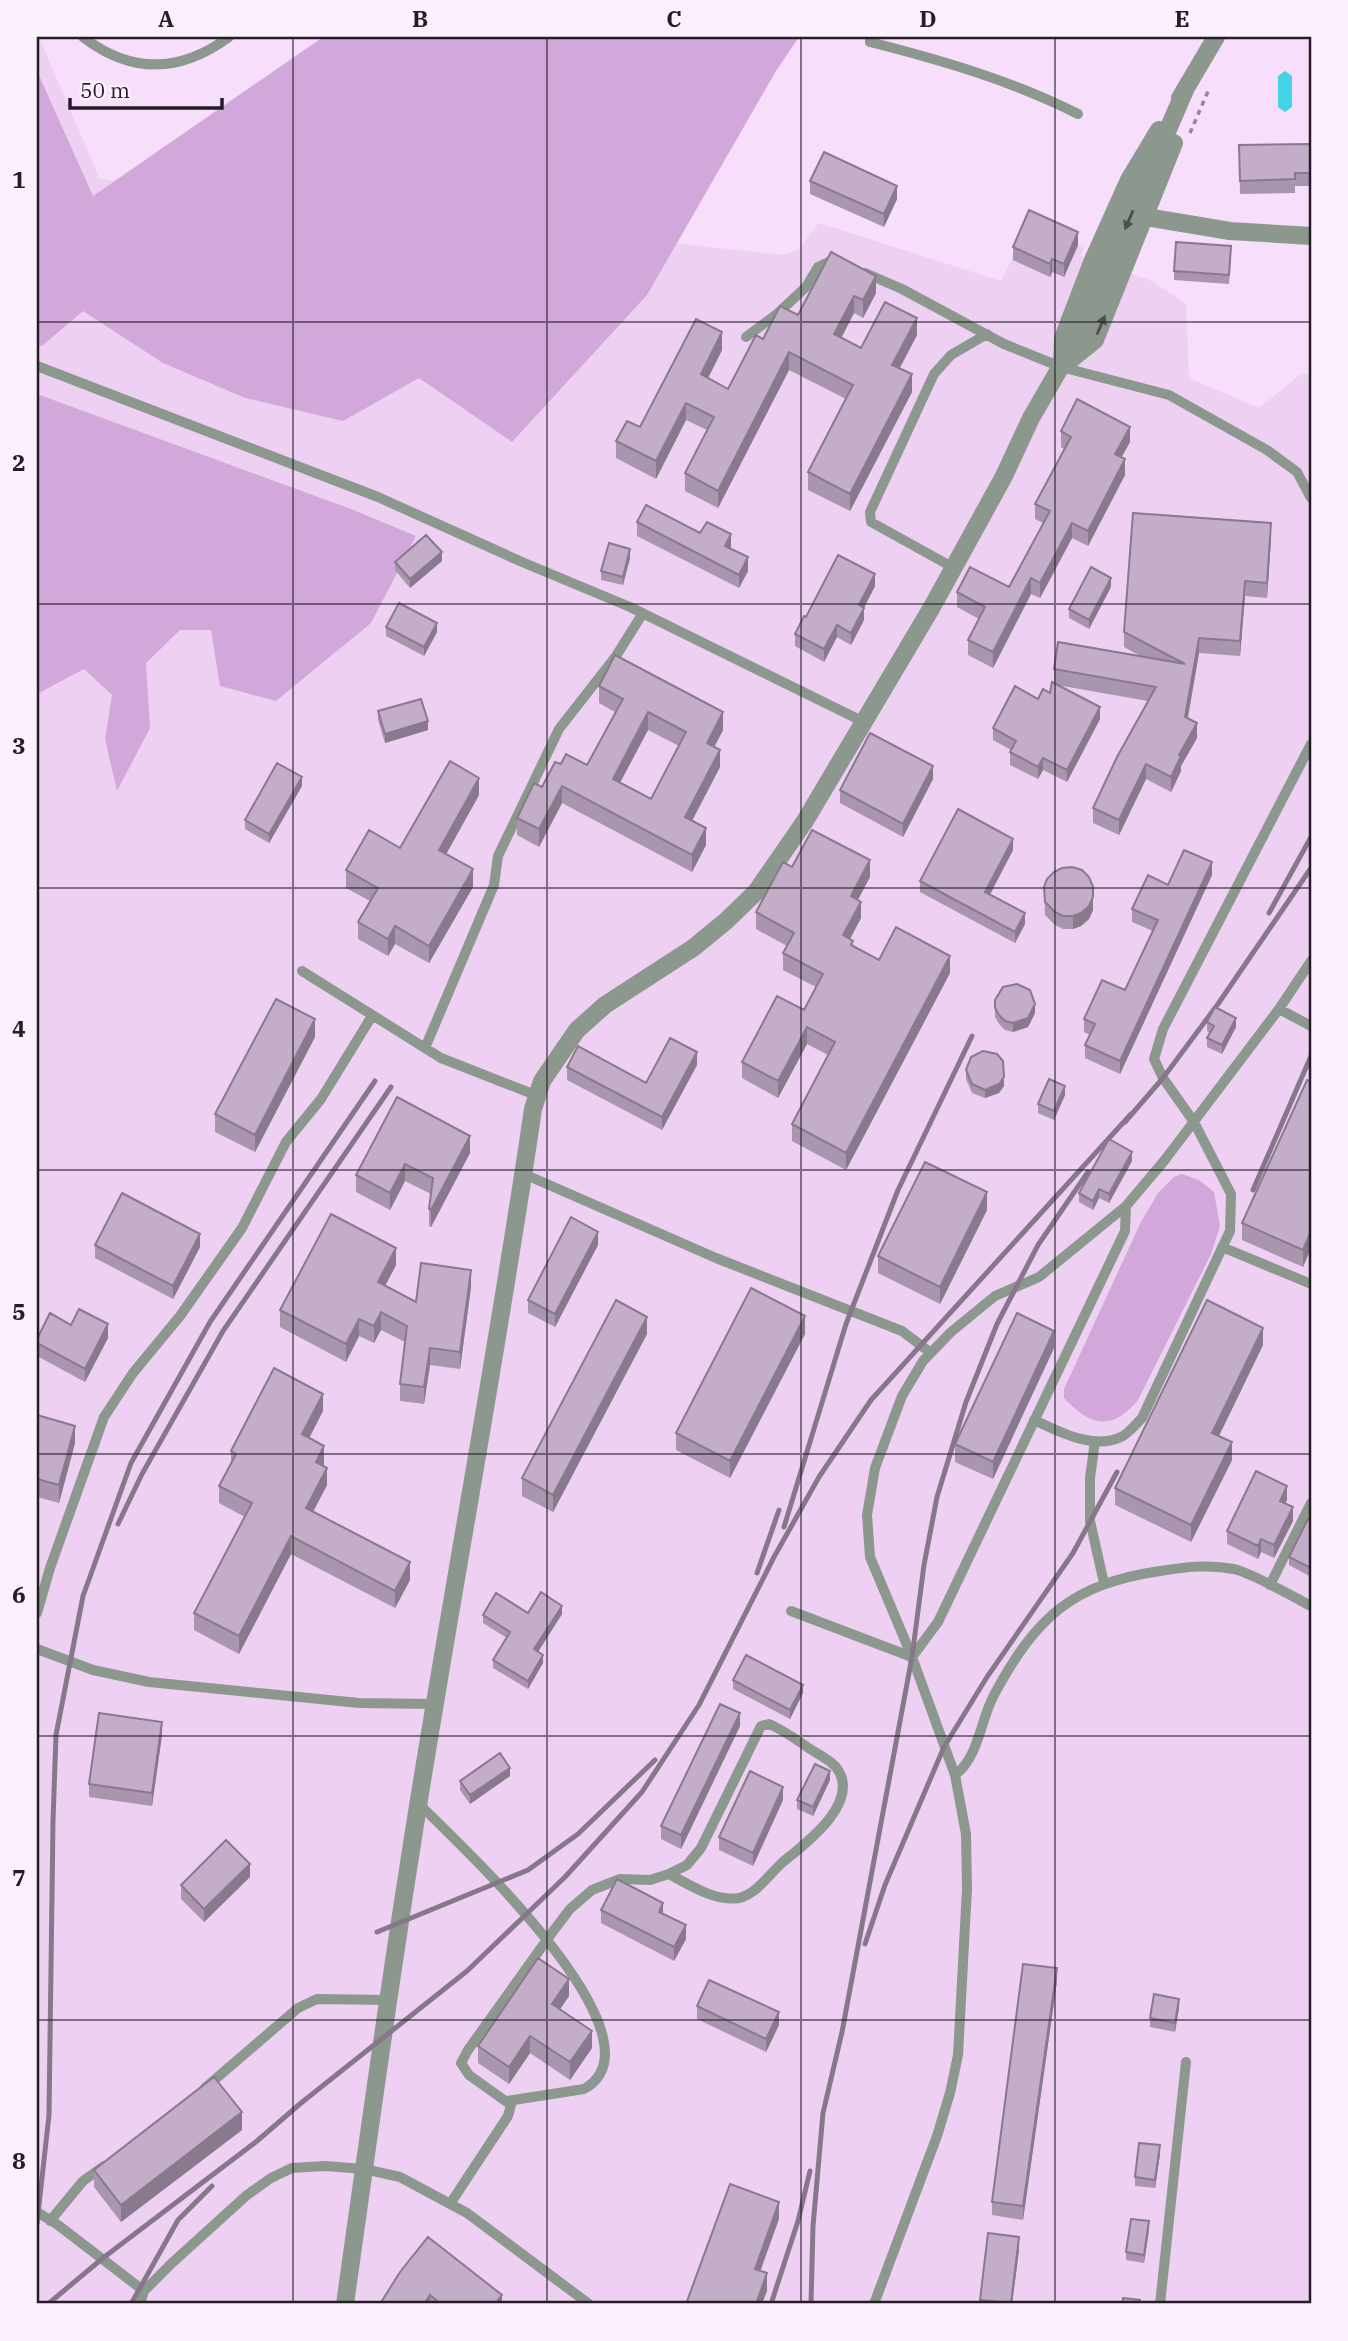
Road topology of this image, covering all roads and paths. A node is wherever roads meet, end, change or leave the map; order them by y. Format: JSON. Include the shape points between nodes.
{"nodes":[{"id":1,"x":83,"y":37,"type":"edge"},
{"id":2,"x":229,"y":37,"type":"edge"},
{"id":3,"x":870,"y":37,"type":"edge"},
{"id":4,"x":1214,"y":41,"type":"edge"},
{"id":5,"x":1078,"y":114,"type":"dead end"},
{"id":6,"x":1146,"y":217,"type":"junction"},
{"id":7,"x":1311,"y":236,"type":"edge"},
{"id":8,"x":844,"y":264,"type":"edge"},
{"id":9,"x":1109,"y":266,"type":"junction"},
{"id":10,"x":856,"y":269,"type":"edge"},
{"id":11,"x":987,"y":334,"type":"junction"},
{"id":12,"x":746,"y":337,"type":"dead end"},
{"id":13,"x":37,"y":366,"type":"edge"},
{"id":14,"x":1061,"y":367,"type":"junction"},
{"id":15,"x":1308,"y":483,"type":"edge"},
{"id":16,"x":1311,"y":498,"type":"edge"},
{"id":17,"x":954,"y":568,"type":"junction"},
{"id":18,"x":643,"y":613,"type":"junction"},
{"id":19,"x":864,"y":722,"type":"junction"},
{"id":20,"x":1311,"y":744,"type":"edge"},
{"id":21,"x":1311,"y":961,"type":"edge"},
{"id":22,"x":302,"y":971,"type":"dead end"},
{"id":23,"x":1279,"y":1009,"type":"junction"},
{"id":24,"x":372,"y":1016,"type":"junction"},
{"id":25,"x":1311,"y":1027,"type":"edge"},
{"id":26,"x":425,"y":1048,"type":"junction"},
{"id":27,"x":538,"y":1096,"type":"junction"},
{"id":28,"x":1194,"y":1122,"type":"junction"},
{"id":29,"x":524,"y":1174,"type":"junction"},
{"id":30,"x":1126,"y":1206,"type":"junction"},
{"id":31,"x":1222,"y":1247,"type":"junction"},
{"id":32,"x":1311,"y":1284,"type":"edge"},
{"id":33,"x":931,"y":1353,"type":"junction"},
{"id":34,"x":1034,"y":1420,"type":"junction"},
{"id":35,"x":1095,"y":1441,"type":"junction"},
{"id":36,"x":1311,"y":1503,"type":"edge"},
{"id":37,"x":1104,"y":1583,"type":"junction"},
{"id":38,"x":1269,"y":1586,"type":"junction"},
{"id":39,"x":1311,"y":1606,"type":"edge"},
{"id":40,"x":791,"y":1611,"type":"dead end"},
{"id":41,"x":37,"y":1613,"type":"edge"},
{"id":42,"x":37,"y":1649,"type":"edge"},
{"id":43,"x":912,"y":1657,"type":"junction"},
{"id":44,"x":434,"y":1704,"type":"junction"},
{"id":45,"x":955,"y":1775,"type":"junction"},
{"id":46,"x":419,"y":1804,"type":"junction"},
{"id":47,"x":669,"y":1874,"type":"junction"},
{"id":48,"x":547,"y":1939,"type":"junction"},
{"id":49,"x":388,"y":2000,"type":"junction"},
{"id":50,"x":1186,"y":2062,"type":"dead end"},
{"id":51,"x":194,"y":2097,"type":"edge"},
{"id":52,"x":507,"y":2101,"type":"junction"},
{"id":53,"x":114,"y":2159,"type":"edge"},
{"id":54,"x":364,"y":2169,"type":"junction"},
{"id":55,"x":450,"y":2204,"type":"junction"},
{"id":56,"x":37,"y":2213,"type":"edge"},
{"id":57,"x":50,"y":2221,"type":"junction"},
{"id":58,"x":144,"y":2291,"type":"junction"},
{"id":59,"x":140,"y":2304,"type":"edge"},
{"id":60,"x":345,"y":2304,"type":"edge"},
{"id":61,"x":589,"y":2304,"type":"edge"},
{"id":62,"x":874,"y":2304,"type":"edge"},
{"id":63,"x":1160,"y":2304,"type":"edge"}],
"edges":[{"from":1,"to":2,"type":"lane","via":[[125,61],[151,64],[185,61]]},
{"from":3,"to":5,"type":"lane","via":[[870,42],[1044,96]]},
{"from":4,"to":6,"type":"street"},
{"from":4,"to":9,"type":"street","via":[[1129,180]]},
{"from":6,"to":7,"type":"street","via":[[1230,231]]},
{"from":9,"to":6,"type":"street","one_way":true},
{"from":8,"to":12,"type":"lane","via":[[833,260],[818,267],[806,288]]},
{"from":9,"to":14,"type":"street","via":[[1063,338]]},
{"from":14,"to":9,"type":"street","one_way":true,"via":[[1095,340]]},
{"from":10,"to":11,"type":"lane"},
{"from":11,"to":14,"type":"lane"},
{"from":11,"to":17,"type":"lane","via":[[951,355],[934,374],[870,512],[871,522]]},
{"from":13,"to":18,"type":"lane","via":[[334,478]]},
{"from":14,"to":15,"type":"lane","via":[[1169,395],[1267,450]]},
{"from":14,"to":17,"type":"street"},
{"from":15,"to":16,"type":"lane"},
{"from":17,"to":19,"type":"street"},
{"from":18,"to":19,"type":"lane"},
{"from":18,"to":26,"type":"lane","via":[[559,729],[538,769],[498,856],[494,885]]},
{"from":19,"to":27,"type":"street","via":[[805,821],[756,891],[693,948],[605,1005],[577,1030],[542,1081]]},
{"from":20,"to":28,"type":"lane","via":[[1163,1029],[1154,1059]]},
{"from":21,"to":23,"type":"lane"},
{"from":22,"to":24,"type":"lane"},
{"from":23,"to":25,"type":"lane"},
{"from":23,"to":28,"type":"lane"},
{"from":24,"to":26,"type":"lane"},
{"from":24,"to":41,"type":"lane","via":[[321,1099],[286,1142],[242,1228],[104,1417]]},
{"from":26,"to":27,"type":"lane"},
{"from":27,"to":29,"type":"street"},
{"from":28,"to":30,"type":"lane"},
{"from":28,"to":31,"type":"lane","via":[[1231,1194],[1230,1231]]},
{"from":29,"to":33,"type":"lane","via":[[716,1258],[902,1331]]},
{"from":29,"to":44,"type":"street"},
{"from":30,"to":33,"type":"lane","via":[[1039,1277],[995,1296]]},
{"from":30,"to":34,"type":"lane","via":[[1125,1231]]},
{"from":31,"to":32,"type":"lane"},
{"from":31,"to":35,"type":"lane","via":[[1142,1418],[1121,1437]]},
{"from":33,"to":43,"type":"lane","via":[[892,1420],[875,1468],[867,1515],[870,1557]]},
{"from":34,"to":35,"type":"lane","via":[[1069,1436]]},
{"from":34,"to":43,"type":"lane","via":[[938,1622]]},
{"from":35,"to":37,"type":"lane","via":[[1090,1521]]},
{"from":36,"to":38,"type":"lane"},
{"from":37,"to":38,"type":"lane","via":[[1192,1566],[1237,1570]]},
{"from":37,"to":45,"type":"lane","via":[[1065,1603],[1021,1651],[993,1697],[968,1762]]},
{"from":38,"to":39,"type":"lane"},
{"from":40,"to":43,"type":"lane"},
{"from":42,"to":44,"type":"lane","via":[[93,1671],[149,1682],[359,1703]]},
{"from":43,"to":45,"type":"lane"},
{"from":44,"to":46,"type":"street"},
{"from":45,"to":62,"type":"lane","via":[[966,1834],[967,1889],[958,2055],[937,2136]]},
{"from":46,"to":48,"type":"lane"},
{"from":46,"to":49,"type":"street"},
{"from":47,"to":47,"type":"lane","via":[[687,1865],[701,1848],[761,1727],[769,1724],[782,1730],[835,1766],[843,1791],[831,1818],[742,1898],[724,1899]]},
{"from":47,"to":48,"type":"lane","via":[[650,1880],[620,1879],[592,1890]]},
{"from":48,"to":52,"type":"lane","via":[[461,2063],[469,2075]]},
{"from":48,"to":52,"type":"lane","via":[[587,1997],[606,2046],[604,2070],[584,2089]]},
{"from":49,"to":51,"type":"lane","via":[[317,1999],[298,2008]]},
{"from":49,"to":54,"type":"street"},
{"from":50,"to":63,"type":"lane"},
{"from":52,"to":55,"type":"lane","via":[[511,2105],[508,2116]]},
{"from":53,"to":57,"type":"lane","via":[[83,2181]]},
{"from":54,"to":55,"type":"lane","via":[[400,2177]]},
{"from":54,"to":58,"type":"lane","via":[[292,2168],[271,2178]]},
{"from":54,"to":60,"type":"street"},
{"from":55,"to":61,"type":"lane"},
{"from":56,"to":57,"type":"lane"},
{"from":57,"to":58,"type":"lane"},
{"from":58,"to":59,"type":"lane"}]}
